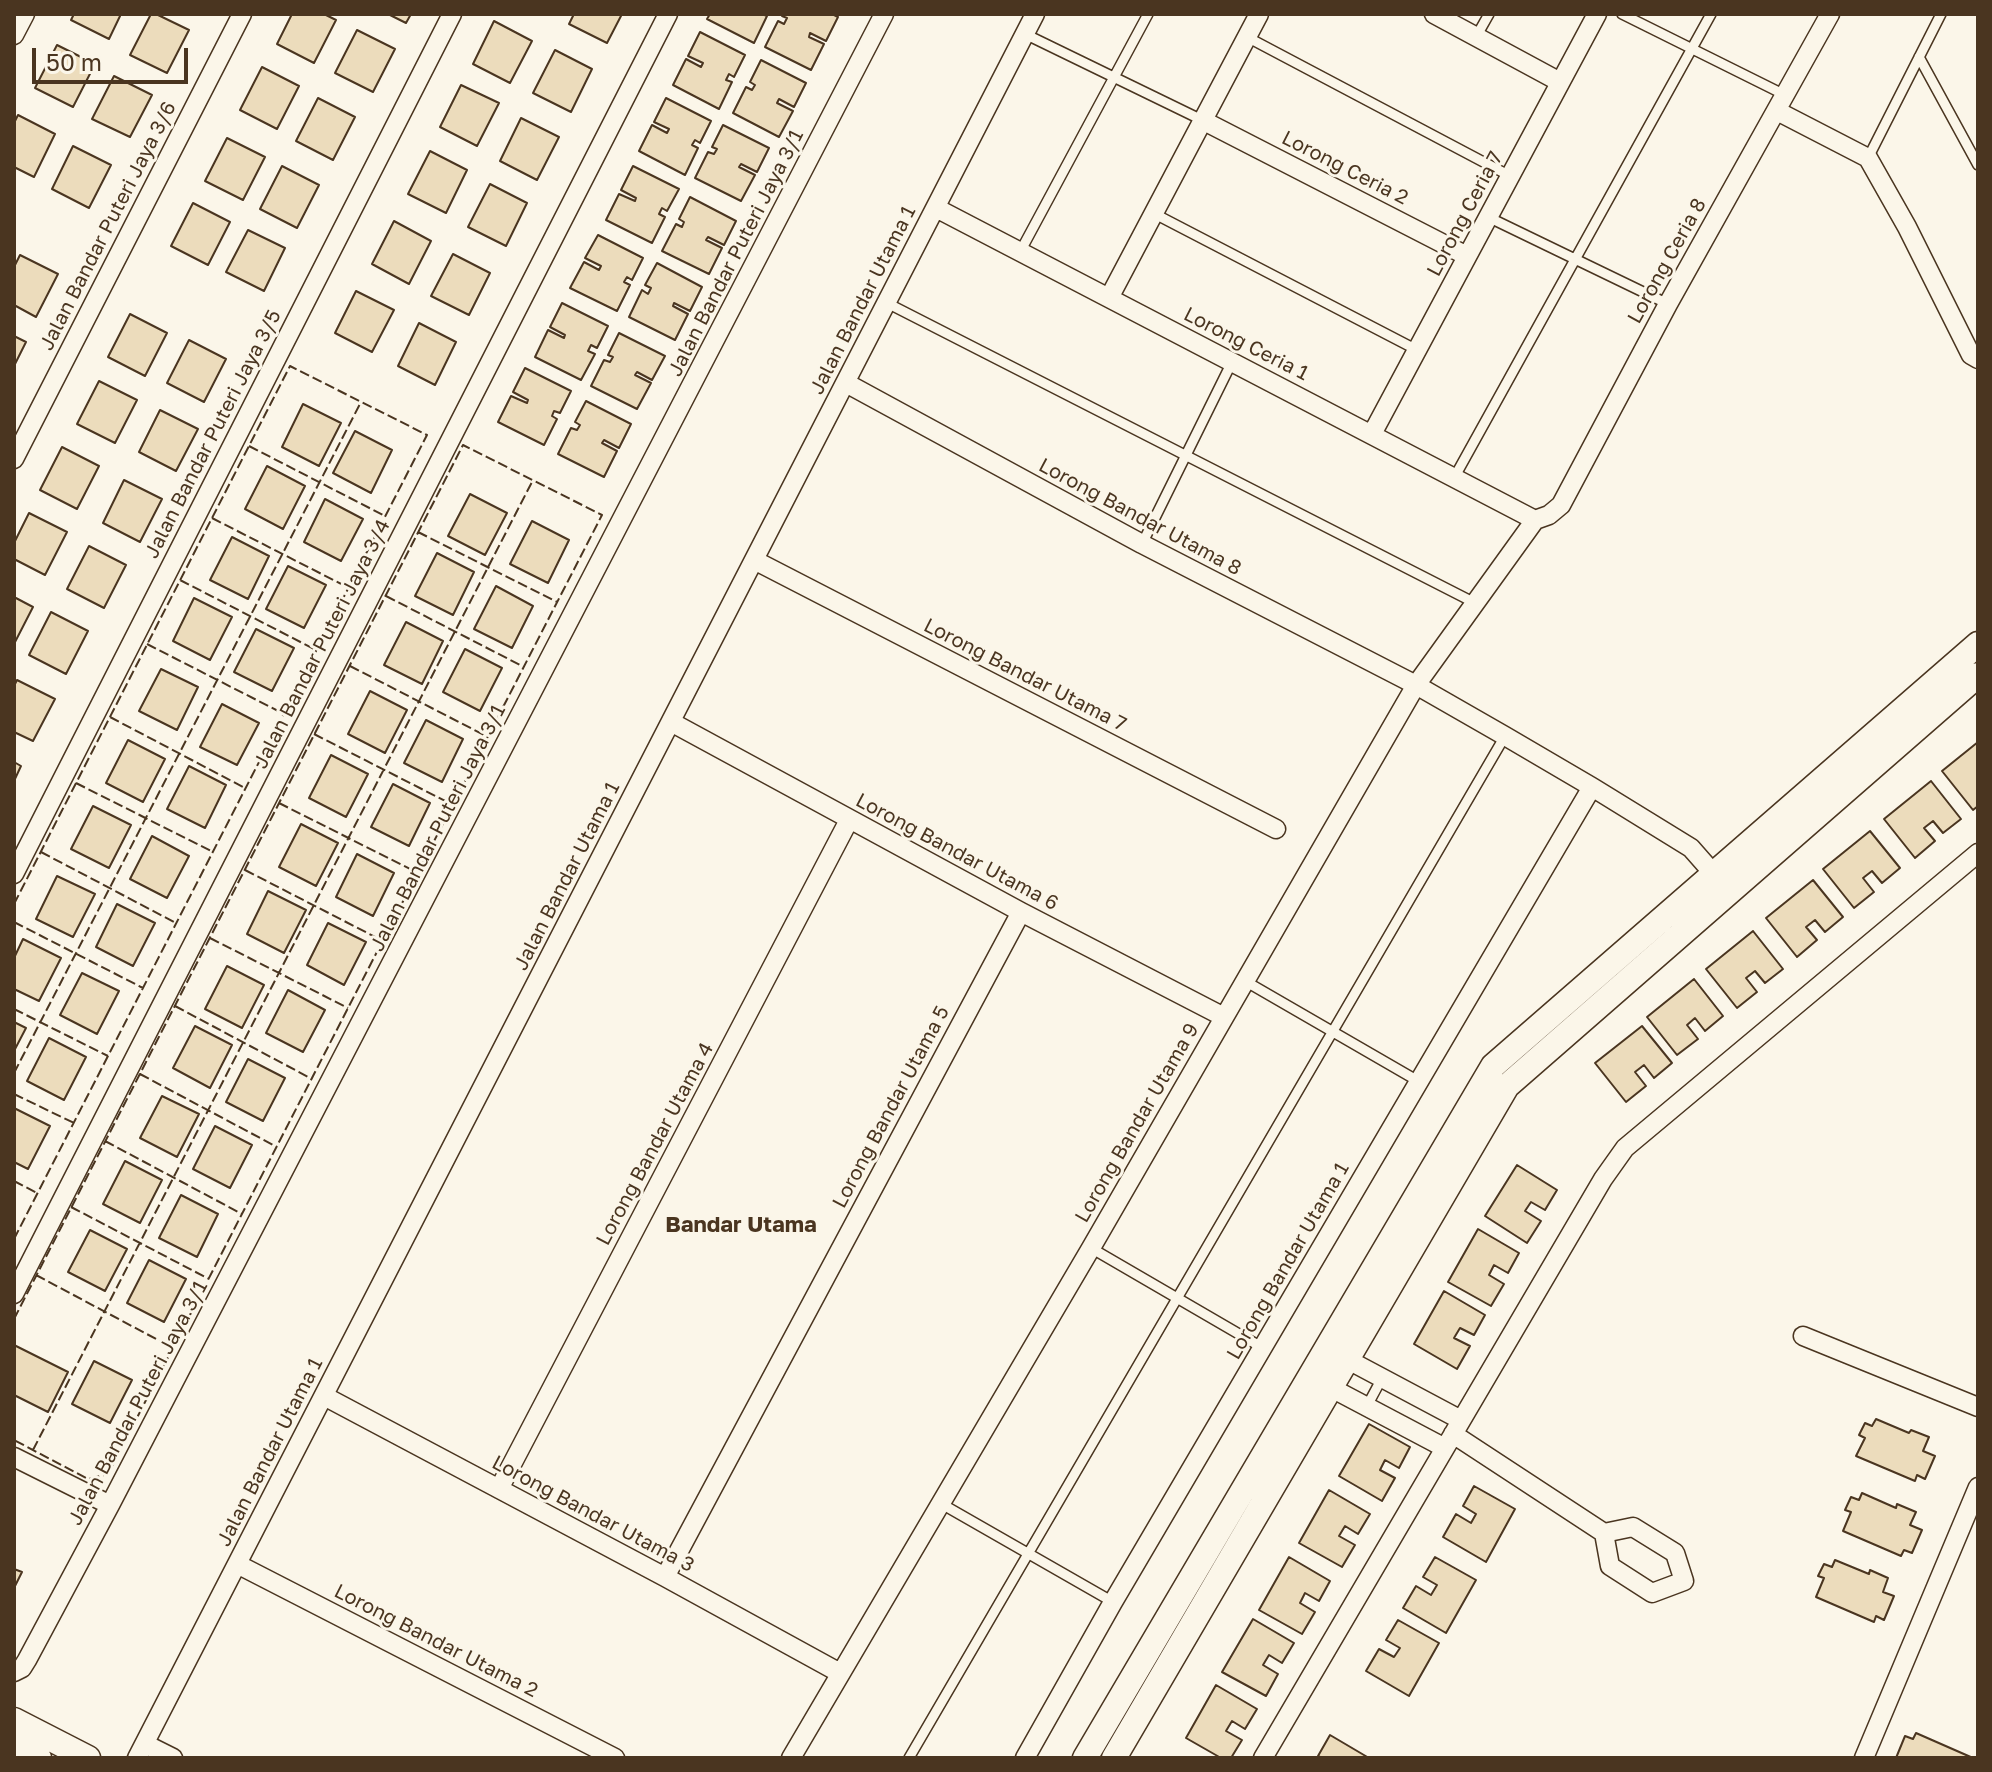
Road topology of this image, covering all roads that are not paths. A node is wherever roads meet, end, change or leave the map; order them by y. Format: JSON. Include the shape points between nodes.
{"nodes":[{"id":1,"x":25,"y":14,"type":"edge"},
{"id":2,"x":242,"y":14,"type":"edge"},
{"id":3,"x":452,"y":14,"type":"edge"},
{"id":4,"x":668,"y":14,"type":"edge"},
{"id":5,"x":884,"y":14,"type":"edge"},
{"id":6,"x":1035,"y":14,"type":"edge"},
{"id":7,"x":1148,"y":14,"type":"edge"},
{"id":8,"x":1259,"y":14,"type":"edge"},
{"id":9,"x":1434,"y":14,"type":"edge"},
{"id":10,"x":1489,"y":14,"type":"edge"},
{"id":11,"x":1597,"y":14,"type":"edge"},
{"id":12,"x":1622,"y":14,"type":"edge"},
{"id":13,"x":1711,"y":14,"type":"edge"},
{"id":14,"x":1830,"y":14,"type":"edge"},
{"id":15,"x":1941,"y":14,"type":"edge"},
{"id":16,"x":1025,"y":34,"type":"junction"},
{"id":17,"x":14,"y":35,"type":"edge"},
{"id":18,"x":1247,"y":37,"type":"junction"},
{"id":19,"x":1476,"y":37,"type":"junction"},
{"id":20,"x":1692,"y":49,"type":"junction"},
{"id":21,"x":1919,"y":57,"type":"junction"},
{"id":22,"x":1114,"y":77,"type":"junction"},
{"id":23,"x":1560,"y":82,"type":"junction"},
{"id":24,"x":1781,"y":103,"type":"junction"},
{"id":25,"x":1202,"y":120,"type":"junction"},
{"id":26,"x":1868,"y":158,"type":"junction"},
{"id":27,"x":1978,"y":165,"type":"edge"},
{"id":28,"x":1510,"y":176,"type":"junction"},
{"id":29,"x":936,"y":208,"type":"junction"},
{"id":30,"x":1153,"y":213,"type":"junction"},
{"id":31,"x":1488,"y":217,"type":"junction"},
{"id":32,"x":1020,"y":252,"type":"junction"},
{"id":33,"x":1467,"y":256,"type":"junction"},
{"id":34,"x":1575,"y":259,"type":"junction"},
{"id":35,"x":1109,"y":298,"type":"junction"},
{"id":36,"x":887,"y":303,"type":"junction"},
{"id":37,"x":1668,"y":304,"type":"junction"},
{"id":38,"x":1417,"y":350,"type":"junction"},
{"id":39,"x":1978,"y":359,"type":"edge"},
{"id":40,"x":1232,"y":362,"type":"junction"},
{"id":41,"x":846,"y":383,"type":"junction"},
{"id":42,"x":1372,"y":434,"type":"junction"},
{"id":43,"x":1186,"y":455,"type":"junction"},
{"id":44,"x":14,"y":459,"type":"edge"},
{"id":45,"x":1454,"y":478,"type":"junction"},
{"id":46,"x":1535,"y":520,"type":"junction"},
{"id":47,"x":1142,"y":544,"type":"junction"},
{"id":48,"x":754,"y":560,"type":"junction"},
{"id":49,"x":1475,"y":603,"type":"junction"},
{"id":50,"x":1978,"y":644,"type":"edge"},
{"id":51,"x":1978,"y":675,"type":"edge"},
{"id":52,"x":1416,"y":685,"type":"junction"},
{"id":53,"x":671,"y":722,"type":"junction"},
{"id":54,"x":1505,"y":736,"type":"junction"},
{"id":55,"x":1592,"y":787,"type":"junction"},
{"id":56,"x":849,"y":820,"type":"junction"},
{"id":57,"x":1276,"y":829,"type":"dead end"},
{"id":58,"x":1978,"y":853,"type":"edge"},
{"id":59,"x":14,"y":874,"type":"edge"},
{"id":60,"x":1720,"y":882,"type":"junction"},
{"id":61,"x":1021,"y":912,"type":"junction"},
{"id":62,"x":1245,"y":981,"type":"junction"},
{"id":63,"x":1224,"y":1017,"type":"junction"},
{"id":64,"x":1332,"y":1031,"type":"junction"},
{"id":65,"x":1418,"y":1081,"type":"junction"},
{"id":66,"x":1091,"y":1248,"type":"junction"},
{"id":67,"x":14,"y":1294,"type":"edge"},
{"id":68,"x":1177,"y":1298,"type":"junction"},
{"id":69,"x":1803,"y":1336,"type":"dead end"},
{"id":70,"x":1263,"y":1348,"type":"junction"},
{"id":71,"x":1337,"y":1354,"type":"junction"},
{"id":72,"x":1382,"y":1378,"type":"junction"},
{"id":73,"x":1320,"y":1382,"type":"junction"},
{"id":74,"x":324,"y":1396,"type":"junction"},
{"id":75,"x":1367,"y":1406,"type":"junction"},
{"id":76,"x":1978,"y":1407,"type":"edge"},
{"id":77,"x":1453,"y":1434,"type":"junction"},
{"id":78,"x":14,"y":1457,"type":"edge"},
{"id":79,"x":1978,"y":1487,"type":"edge"},
{"id":80,"x":499,"y":1489,"type":"junction"},
{"id":81,"x":940,"y":1503,"type":"junction"},
{"id":82,"x":110,"y":1505,"type":"junction"},
{"id":83,"x":1604,"y":1533,"type":"dead end"},
{"id":84,"x":1028,"y":1553,"type":"junction"},
{"id":85,"x":237,"y":1564,"type":"junction"},
{"id":86,"x":665,"y":1577,"type":"junction"},
{"id":87,"x":1113,"y":1602,"type":"junction"},
{"id":88,"x":20,"y":1666,"type":"edge"},
{"id":89,"x":840,"y":1673,"type":"junction"},
{"id":90,"x":14,"y":1720,"type":"edge"},
{"id":91,"x":14,"y":1746,"type":"edge"},
{"id":92,"x":141,"y":1751,"type":"edge"},
{"id":93,"x":39,"y":1758,"type":"edge"},
{"id":94,"x":88,"y":1758,"type":"edge"},
{"id":95,"x":173,"y":1758,"type":"edge"},
{"id":96,"x":615,"y":1758,"type":"edge"},
{"id":97,"x":791,"y":1758,"type":"edge"},
{"id":98,"x":909,"y":1758,"type":"edge"},
{"id":99,"x":1025,"y":1758,"type":"edge"},
{"id":100,"x":1085,"y":1758,"type":"edge"},
{"id":101,"x":1114,"y":1758,"type":"edge"},
{"id":102,"x":1263,"y":1758,"type":"edge"},
{"id":103,"x":1864,"y":1758,"type":"edge"}],
"edges":[{"from":1,"to":17,"type":"street"},
{"from":2,"to":44,"type":"street","name":"Jalan Bandar Puteri Jaya 3/6"},
{"from":3,"to":59,"type":"street","name":"Jalan Bandar Puteri Jaya 3/5"},
{"from":4,"to":67,"type":"street","name":"Jalan Bandar Puteri Jaya 3/4"},
{"from":5,"to":82,"type":"street","name":"Jalan Bandar Puteri Jaya 3/1"},
{"from":6,"to":16,"type":"street","name":"Jalan Bandar Utama 1"},
{"from":7,"to":22,"type":"lane"},
{"from":8,"to":18,"type":"street"},
{"from":9,"to":19,"type":"street"},
{"from":10,"to":19,"type":"lane"},
{"from":11,"to":23,"type":"street","name":"Lorong Ceria 7"},
{"from":12,"to":20,"type":"lane"},
{"from":13,"to":20,"type":"lane"},
{"from":14,"to":24,"type":"street","name":"Lorong Ceria 8"},
{"from":15,"to":21,"type":"lane"},
{"from":16,"to":22,"type":"lane"},
{"from":16,"to":29,"type":"street","name":"Jalan Bandar Utama 1"},
{"from":18,"to":25,"type":"street"},
{"from":18,"to":28,"type":"lane"},
{"from":19,"to":23,"type":"street"},
{"from":20,"to":24,"type":"lane"},
{"from":20,"to":34,"type":"lane"},
{"from":21,"to":26,"type":"lane"},
{"from":21,"to":27,"type":"lane"},
{"from":22,"to":25,"type":"lane"},
{"from":22,"to":32,"type":"lane"},
{"from":23,"to":28,"type":"street","name":"Lorong Ceria 7"},
{"from":24,"to":26,"type":"street"},
{"from":24,"to":37,"type":"street","name":"Lorong Ceria 8"},
{"from":25,"to":30,"type":"street"},
{"from":25,"to":33,"type":"street","name":"Lorong Ceria 2"},
{"from":26,"to":39,"type":"street","via":[[1971,355]]},
{"from":28,"to":31,"type":"street","name":"Lorong Ceria 7"},
{"from":29,"to":32,"type":"street","name":"Lorong Ceria 1"},
{"from":29,"to":36,"type":"street","name":"Jalan Bandar Utama 1"},
{"from":30,"to":35,"type":"street"},
{"from":30,"to":38,"type":"lane"},
{"from":31,"to":33,"type":"street","name":"Lorong Ceria 7"},
{"from":31,"to":34,"type":"lane"},
{"from":32,"to":35,"type":"street","name":"Lorong Ceria 1"},
{"from":33,"to":38,"type":"street","name":"Lorong Ceria 7"},
{"from":34,"to":37,"type":"lane"},
{"from":34,"to":45,"type":"lane"},
{"from":35,"to":40,"type":"street","name":"Lorong Ceria 1"},
{"from":36,"to":41,"type":"street","name":"Jalan Bandar Utama 1"},
{"from":36,"to":43,"type":"lane"},
{"from":37,"to":46,"type":"street","name":"Lorong Ceria 8","via":[[1561,505]]},
{"from":38,"to":42,"type":"street","name":"Lorong Ceria 7"},
{"from":40,"to":42,"type":"street","name":"Lorong Ceria 1"},
{"from":40,"to":43,"type":"lane"},
{"from":41,"to":47,"type":"street","name":"Lorong Bandar Utama 8"},
{"from":41,"to":48,"type":"street","name":"Jalan Bandar Utama 1"},
{"from":42,"to":45,"type":"street","name":"Lorong Ceria 1"},
{"from":43,"to":47,"type":"lane"},
{"from":43,"to":49,"type":"lane"},
{"from":45,"to":46,"type":"street","name":"Lorong Ceria 1"},
{"from":46,"to":49,"type":"street","name":"Lorong Bandar Utama 9"},
{"from":47,"to":52,"type":"street","name":"Lorong Bandar Utama 8"},
{"from":48,"to":53,"type":"street","name":"Jalan Bandar Utama 1"},
{"from":48,"to":57,"type":"street","name":"Lorong Bandar Utama 7"},
{"from":49,"to":52,"type":"street","name":"Lorong Bandar Utama 9"},
{"from":50,"to":60,"type":"street"},
{"from":51,"to":60,"type":"street"},
{"from":52,"to":54,"type":"street","name":"Lorong Bandar Utama 8"},
{"from":52,"to":62,"type":"street","name":"Lorong Bandar Utama 9"},
{"from":53,"to":56,"type":"street","name":"Lorong Bandar Utama 6"},
{"from":53,"to":74,"type":"street","name":"Jalan Bandar Utama 1"},
{"from":54,"to":55,"type":"street","name":"Lorong Bandar Utama 8"},
{"from":54,"to":64,"type":"lane"},
{"from":55,"to":60,"type":"street","name":"Lorong Bandar Utama 8","via":[[1691,848]]},
{"from":55,"to":65,"type":"street","name":"Lorong Bandar Utama 1"},
{"from":56,"to":61,"type":"street","name":"Lorong Bandar Utama 6"},
{"from":56,"to":80,"type":"street","name":"Lorong Bandar Utama 4"},
{"from":58,"to":77,"type":"street","via":[[1625,1148]]},
{"from":60,"to":71,"type":"street","via":[[1507,1086]]},
{"from":61,"to":63,"type":"street","name":"Lorong Bandar Utama 6"},
{"from":61,"to":86,"type":"street","name":"Lorong Bandar Utama 5"},
{"from":62,"to":63,"type":"street","name":"Lorong Bandar Utama 9"},
{"from":62,"to":64,"type":"lane"},
{"from":63,"to":66,"type":"street","name":"Lorong Bandar Utama 9"},
{"from":64,"to":65,"type":"lane"},
{"from":64,"to":68,"type":"lane"},
{"from":65,"to":70,"type":"street","name":"Lorong Bandar Utama 1"},
{"from":66,"to":68,"type":"lane"},
{"from":66,"to":81,"type":"street","name":"Lorong Bandar Utama 9"},
{"from":68,"to":70,"type":"lane"},
{"from":68,"to":84,"type":"lane"},
{"from":69,"to":76,"type":"street"},
{"from":70,"to":87,"type":"street","name":"Lorong Bandar Utama 1"},
{"from":71,"to":72,"type":"street"},
{"from":71,"to":73,"type":"street"},
{"from":72,"to":75,"type":"lane"},
{"from":72,"to":77,"type":"street"},
{"from":73,"to":75,"type":"street"},
{"from":73,"to":100,"type":"street"},
{"from":73,"to":101,"type":"street"},
{"from":74,"to":80,"type":"street","name":"Lorong Bandar Utama 3"},
{"from":74,"to":85,"type":"street","name":"Jalan Bandar Utama 1"},
{"from":75,"to":77,"type":"street"},
{"from":77,"to":83,"type":"street"},
{"from":77,"to":102,"type":"street"},
{"from":78,"to":82,"type":"street"},
{"from":79,"to":103,"type":"street"},
{"from":80,"to":86,"type":"street","name":"Lorong Bandar Utama 3"},
{"from":81,"to":84,"type":"lane"},
{"from":81,"to":89,"type":"street","name":"Lorong Bandar Utama 9"},
{"from":82,"to":88,"type":"street","name":"Jalan Bandar Puteri Jaya 3/1"},
{"from":84,"to":87,"type":"lane"},
{"from":84,"to":98,"type":"lane"},
{"from":85,"to":92,"type":"street","name":"Jalan Bandar Utama 1"},
{"from":85,"to":96,"type":"street","name":"Lorong Bandar Utama 2"},
{"from":86,"to":89,"type":"street","name":"Lorong Bandar Utama 3"},
{"from":87,"to":99,"type":"street","name":"Lorong Bandar Utama 1"},
{"from":89,"to":97,"type":"street","name":"Lorong Bandar Utama 9"},
{"from":90,"to":94,"type":"street"},
{"from":91,"to":93,"type":"street"},
{"from":92,"to":95,"type":"street"}]}
